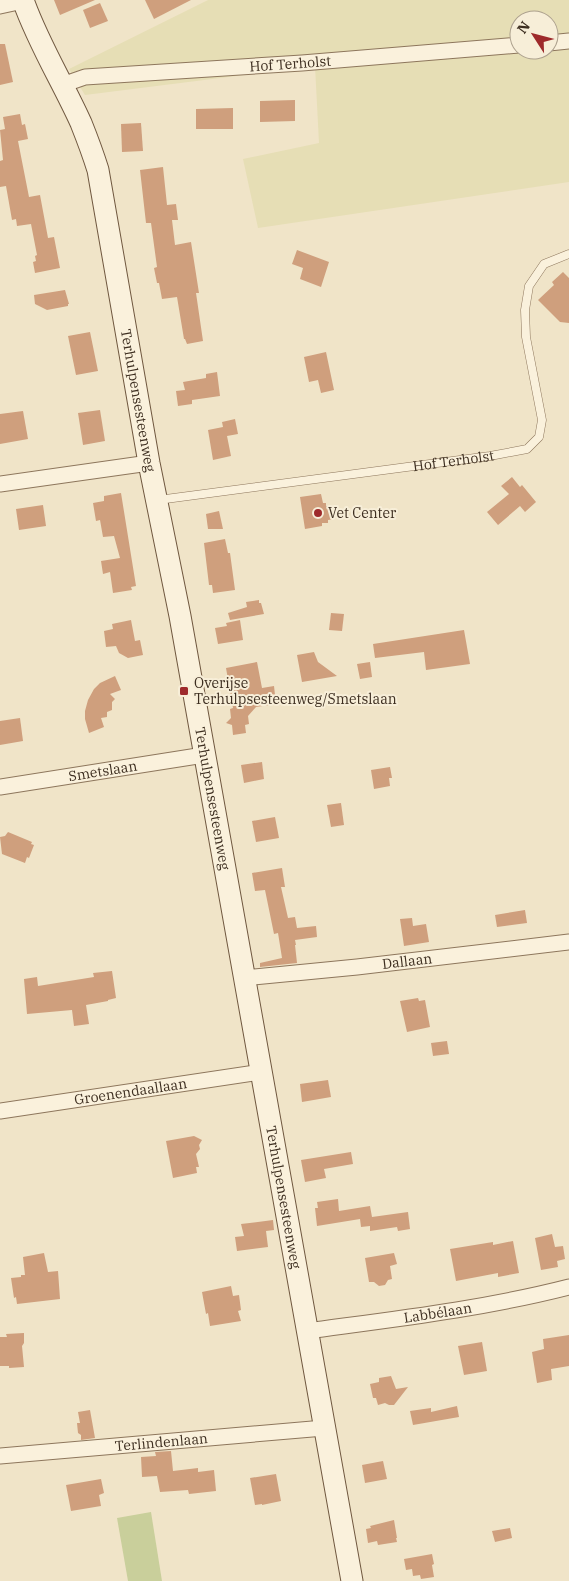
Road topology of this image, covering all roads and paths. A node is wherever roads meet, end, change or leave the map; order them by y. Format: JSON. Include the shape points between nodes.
{"nodes":[{"id":1,"x":23,"y":1,"type":"edge"},
{"id":2,"x":0,"y":6,"type":"edge"},
{"id":3,"x":509,"y":46,"type":"edge"},
{"id":4,"x":62,"y":85,"type":"junction"},
{"id":5,"x":569,"y":254,"type":"edge"},
{"id":6,"x":149,"y":463,"type":"junction"},
{"id":7,"x":0,"y":484,"type":"edge"},
{"id":8,"x":156,"y":501,"type":"junction"},
{"id":9,"x":204,"y":756,"type":"junction"},
{"id":10,"x":0,"y":787,"type":"edge"},
{"id":11,"x":569,"y":942,"type":"edge"},
{"id":12,"x":244,"y":978,"type":"junction"},
{"id":13,"x":261,"y":1072,"type":"junction"},
{"id":14,"x":0,"y":1111,"type":"edge"},
{"id":15,"x":569,"y":1287,"type":"edge"},
{"id":16,"x":307,"y":1332,"type":"junction"},
{"id":17,"x":324,"y":1428,"type":"junction"},
{"id":18,"x":0,"y":1456,"type":"edge"},
{"id":19,"x":352,"y":1581,"type":"edge"}],
"edges":[{"from":1,"to":2,"type":"street"},
{"from":1,"to":4,"type":"main road","name":"Terhulpensesteenweg"},
{"from":3,"to":4,"type":"street","name":"Hof Terholst","via":[[85,77]]},
{"from":4,"to":6,"type":"main road","name":"Terhulpensesteenweg","via":[[87,137],[98,170]]},
{"from":5,"to":8,"type":"lane","name":"Hof Terholst","via":[[544,264],[529,286],[524,310],[526,336],[542,420],[539,437],[527,449]]},
{"from":6,"to":7,"type":"street"},
{"from":6,"to":8,"type":"main road","name":"Terhulpensesteenweg"},
{"from":8,"to":9,"type":"main road","name":"Terhulpensesteenweg"},
{"from":9,"to":10,"type":"street","name":"Smetslaan"},
{"from":9,"to":12,"type":"main road","name":"Terhulpensesteenweg"},
{"from":11,"to":12,"type":"street","name":"Dallaan"},
{"from":12,"to":13,"type":"main road","name":"Terhulpensesteenweg"},
{"from":13,"to":14,"type":"street","name":"Groenendaallaan"},
{"from":13,"to":16,"type":"main road","name":"Terhulpensesteenweg"},
{"from":15,"to":16,"type":"street","name":"Labbélaan","via":[[522,1299]]},
{"from":16,"to":17,"type":"main road","name":"Terhulpensesteenweg"},
{"from":17,"to":18,"type":"street","name":"Terlindenlaan"},
{"from":17,"to":19,"type":"main road","name":"Terhulpensesteenweg"}]}
